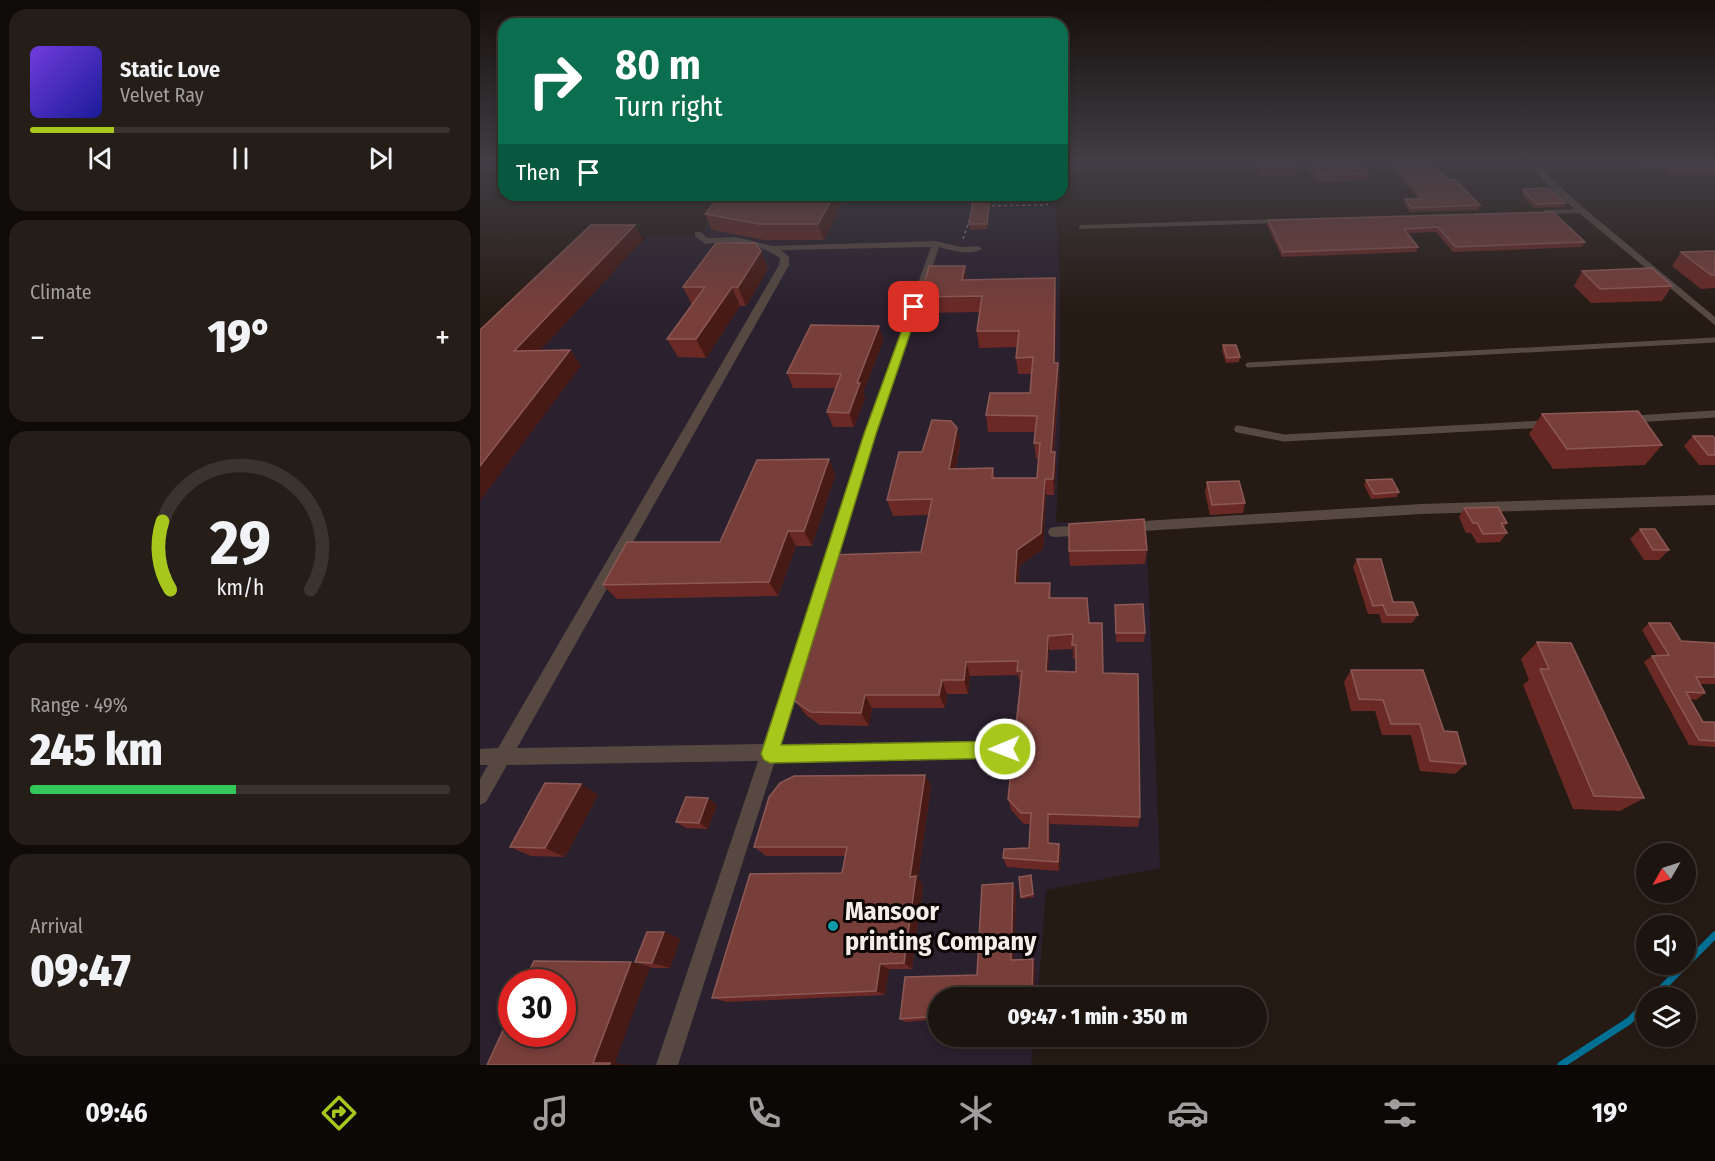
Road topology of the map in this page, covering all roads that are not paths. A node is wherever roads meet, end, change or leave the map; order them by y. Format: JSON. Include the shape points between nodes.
{"nodes":[{"id":1,"x":1567,"y":212,"type":"edge"},
{"id":2,"x":1583,"y":212,"type":"edge"},
{"id":3,"x":1540,"y":213,"type":"edge"},
{"id":4,"x":1281,"y":221,"type":"edge"},
{"id":5,"x":1081,"y":227,"type":"dead end"},
{"id":6,"x":698,"y":234,"type":"dead end"},
{"id":7,"x":936,"y":244,"type":"junction"},
{"id":8,"x":773,"y":248,"type":"junction"},
{"id":9,"x":978,"y":249,"type":"dead end"},
{"id":10,"x":1715,"y":322,"type":"edge"},
{"id":11,"x":1715,"y":340,"type":"edge"},
{"id":12,"x":1248,"y":365,"type":"dead end"},
{"id":13,"x":1715,"y":414,"type":"edge"},
{"id":14,"x":1620,"y":420,"type":"edge"},
{"id":15,"x":1549,"y":423,"type":"edge"},
{"id":16,"x":1238,"y":429,"type":"dead end"},
{"id":17,"x":1715,"y":500,"type":"edge"},
{"id":18,"x":1055,"y":532,"type":"dead end"},
{"id":19,"x":1005,"y":749,"type":"dead end"},
{"id":20,"x":770,"y":754,"type":"junction"},
{"id":21,"x":480,"y":757,"type":"edge"},
{"id":22,"x":503,"y":757,"type":"junction"},
{"id":23,"x":480,"y":796,"type":"edge"},
{"id":24,"x":667,"y":1065,"type":"edge"}],
"edges":[{"from":1,"to":3,"type":"lane"},
{"from":2,"to":10,"type":"street"},
{"from":4,"to":5,"type":"lane"},
{"from":6,"to":8,"type":"street","via":[[705,241],[724,237]]},
{"from":7,"to":8,"type":"street"},
{"from":7,"to":9,"type":"street"},
{"from":7,"to":20,"type":"street","via":[[870,434]]},
{"from":8,"to":22,"type":"street","via":[[785,257],[784,265]]},
{"from":11,"to":12,"type":"lane"},
{"from":13,"to":14,"type":"lane"},
{"from":15,"to":16,"type":"lane","via":[[1284,438]]},
{"from":17,"to":18,"type":"street","via":[[1249,518]]},
{"from":19,"to":20,"type":"street"},
{"from":20,"to":22,"type":"street"},
{"from":20,"to":24,"type":"street"},
{"from":21,"to":22,"type":"street"},
{"from":22,"to":23,"type":"street"}]}
